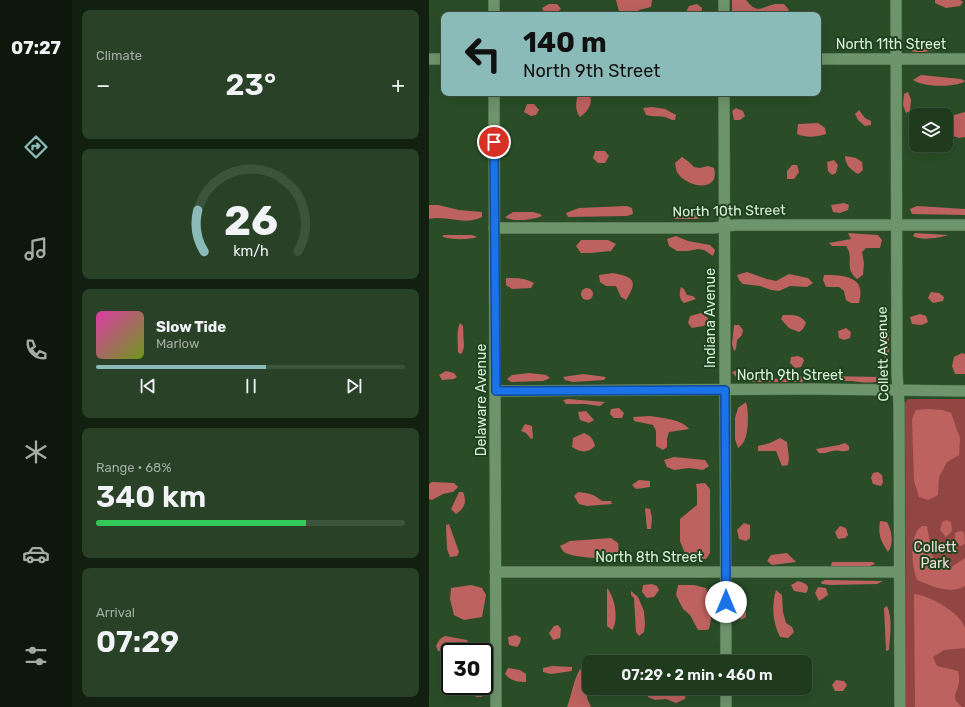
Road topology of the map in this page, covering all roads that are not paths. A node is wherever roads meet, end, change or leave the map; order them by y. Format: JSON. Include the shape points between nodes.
{"nodes":[{"id":1,"x":494,"y":0,"type":"edge"},
{"id":2,"x":724,"y":0,"type":"edge"},
{"id":3,"x":896,"y":0,"type":"edge"},
{"id":4,"x":494,"y":12,"type":"edge"},
{"id":5,"x":724,"y":12,"type":"edge"},
{"id":6,"x":429,"y":59,"type":"edge"},
{"id":7,"x":441,"y":59,"type":"edge"},
{"id":8,"x":821,"y":59,"type":"edge"},
{"id":9,"x":896,"y":59,"type":"junction"},
{"id":10,"x":965,"y":59,"type":"edge"},
{"id":11,"x":494,"y":96,"type":"edge"},
{"id":12,"x":724,"y":96,"type":"edge"},
{"id":13,"x":897,"y":225,"type":"junction"},
{"id":14,"x":965,"y":225,"type":"edge"},
{"id":15,"x":725,"y":226,"type":"junction"},
{"id":16,"x":495,"y":228,"type":"junction"},
{"id":17,"x":725,"y":390,"type":"junction"},
{"id":18,"x":496,"y":391,"type":"junction"},
{"id":19,"x":898,"y":391,"type":"junction"},
{"id":20,"x":965,"y":391,"type":"edge"},
{"id":21,"x":495,"y":572,"type":"junction"},
{"id":22,"x":726,"y":572,"type":"junction"},
{"id":23,"x":899,"y":572,"type":"junction"},
{"id":24,"x":726,"y":655,"type":"edge"},
{"id":25,"x":726,"y":695,"type":"edge"},
{"id":26,"x":496,"y":707,"type":"edge"},
{"id":27,"x":726,"y":707,"type":"edge"},
{"id":28,"x":899,"y":707,"type":"edge"}],
"edges":[{"from":1,"to":4,"type":"street"},
{"from":2,"to":5,"type":"street"},
{"from":3,"to":9,"type":"street","name":"Collett Avenue"},
{"from":6,"to":7,"type":"street"},
{"from":8,"to":9,"type":"street","name":"North 11th Street"},
{"from":9,"to":10,"type":"street","name":"North 11th Street"},
{"from":9,"to":13,"type":"street","name":"Collett Avenue"},
{"from":11,"to":16,"type":"street","name":"Delaware Avenue"},
{"from":12,"to":15,"type":"street","name":"Indiana Avenue"},
{"from":13,"to":14,"type":"street","name":"North 10th Street"},
{"from":13,"to":15,"type":"street","name":"North 10th Street"},
{"from":13,"to":19,"type":"street","name":"Collett Avenue"},
{"from":15,"to":16,"type":"street","name":"North 10th Street"},
{"from":15,"to":17,"type":"street","name":"Indiana Avenue"},
{"from":16,"to":18,"type":"street","name":"Delaware Avenue"},
{"from":17,"to":18,"type":"street","name":"North 9th Street"},
{"from":17,"to":19,"type":"street","name":"North 9th Street"},
{"from":17,"to":22,"type":"street","name":"Indiana Avenue"},
{"from":18,"to":21,"type":"street","name":"Delaware Avenue"},
{"from":19,"to":20,"type":"street","name":"North 9th Street"},
{"from":19,"to":23,"type":"street","name":"Collett Avenue"},
{"from":21,"to":22,"type":"street","name":"North 8th Street"},
{"from":21,"to":26,"type":"street","name":"Delaware Avenue"},
{"from":22,"to":23,"type":"street","name":"North 8th Street"},
{"from":22,"to":24,"type":"street","name":"Indiana Avenue"},
{"from":23,"to":28,"type":"street","name":"Collett Avenue"},
{"from":25,"to":27,"type":"street"}]}
